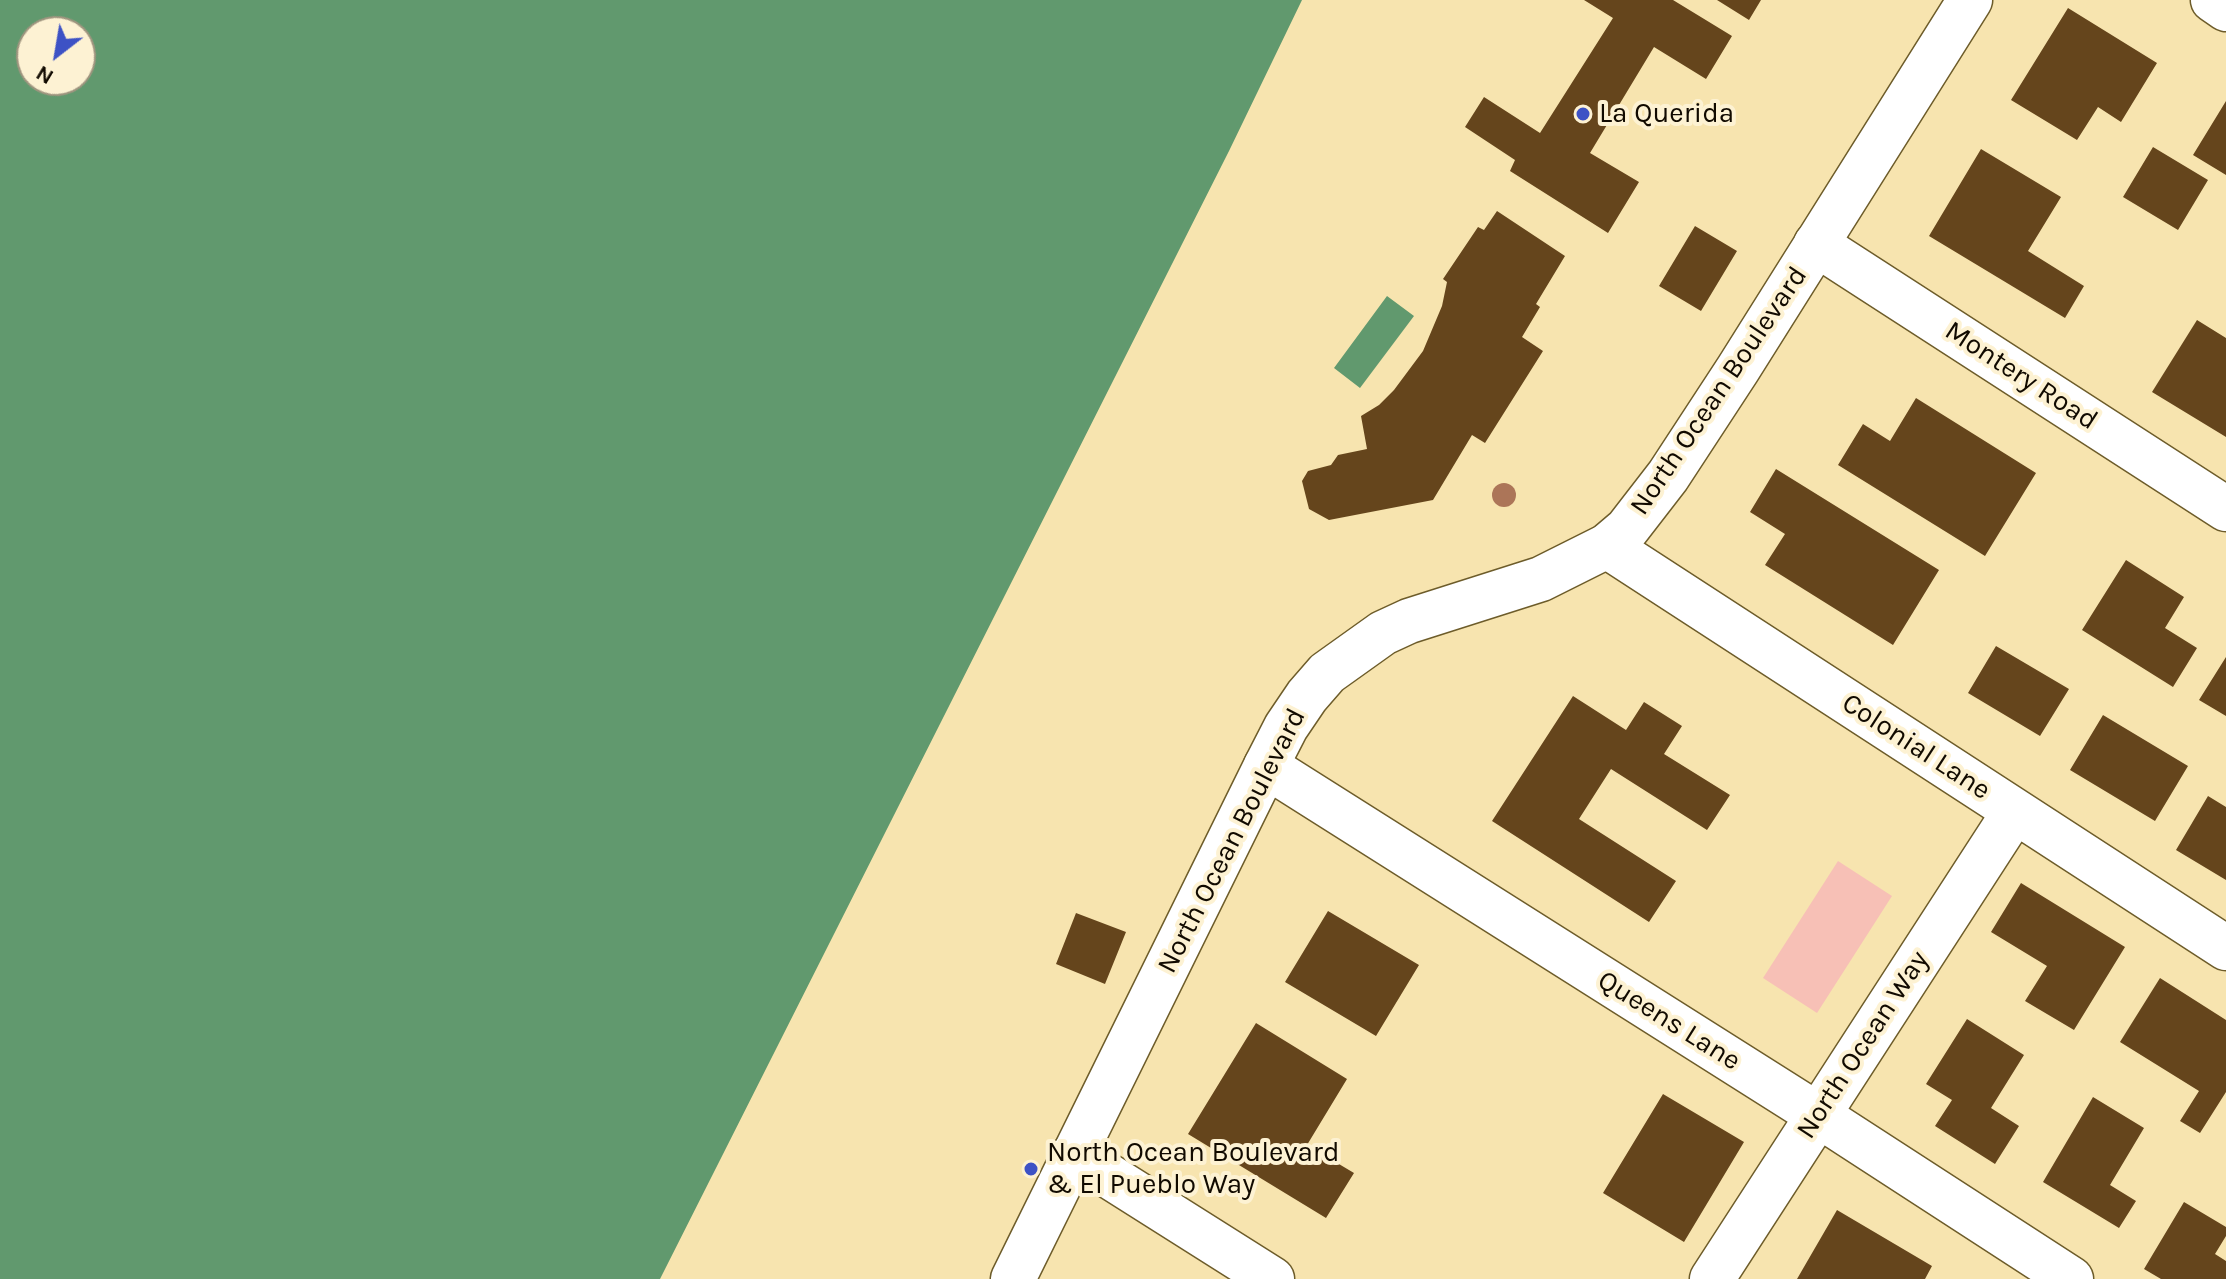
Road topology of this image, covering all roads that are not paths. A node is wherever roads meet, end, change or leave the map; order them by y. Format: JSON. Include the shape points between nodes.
{"nodes":[{"id":1,"x":1970,"y":0,"type":"edge"},
{"id":2,"x":2213,"y":0,"type":"edge"},
{"id":3,"x":2226,"y":9,"type":"edge"},
{"id":4,"x":1816,"y":244,"type":"junction"},
{"id":5,"x":2226,"y":509,"type":"edge"},
{"id":6,"x":1607,"y":546,"type":"junction"},
{"id":7,"x":1266,"y":766,"type":"junction"},
{"id":8,"x":2015,"y":811,"type":"junction"},
{"id":9,"x":2226,"y":948,"type":"edge"},
{"id":10,"x":1818,"y":1115,"type":"junction"},
{"id":11,"x":1074,"y":1154,"type":"junction"},
{"id":12,"x":1013,"y":1279,"type":"edge"},
{"id":13,"x":1272,"y":1279,"type":"edge"},
{"id":14,"x":1712,"y":1279,"type":"edge"},
{"id":15,"x":2071,"y":1279,"type":"edge"}],
"edges":[{"from":1,"to":4,"type":"street","name":"North Ocean Boulevard"},
{"from":2,"to":3,"type":"street"},
{"from":4,"to":5,"type":"street","name":"Montery Road"},
{"from":4,"to":6,"type":"street","name":"North Ocean Boulevard","via":[[1668,476]]},
{"from":6,"to":7,"type":"street","name":"North Ocean Boulevard","via":[[1541,579],[1383,633],[1327,673],[1286,727]]},
{"from":6,"to":8,"type":"street","name":"Colonial Lane"},
{"from":7,"to":10,"type":"street","name":"Queens Lane"},
{"from":7,"to":11,"type":"street","name":"North Ocean Boulevard"},
{"from":8,"to":9,"type":"street","name":"Colonial Lane"},
{"from":8,"to":10,"type":"street","name":"North Ocean Way"},
{"from":10,"to":14,"type":"street","name":"North Ocean Way"},
{"from":10,"to":15,"type":"street","name":"Queens Lane"},
{"from":11,"to":12,"type":"street","name":"North Ocean Boulevard"},
{"from":11,"to":13,"type":"street"}]}
